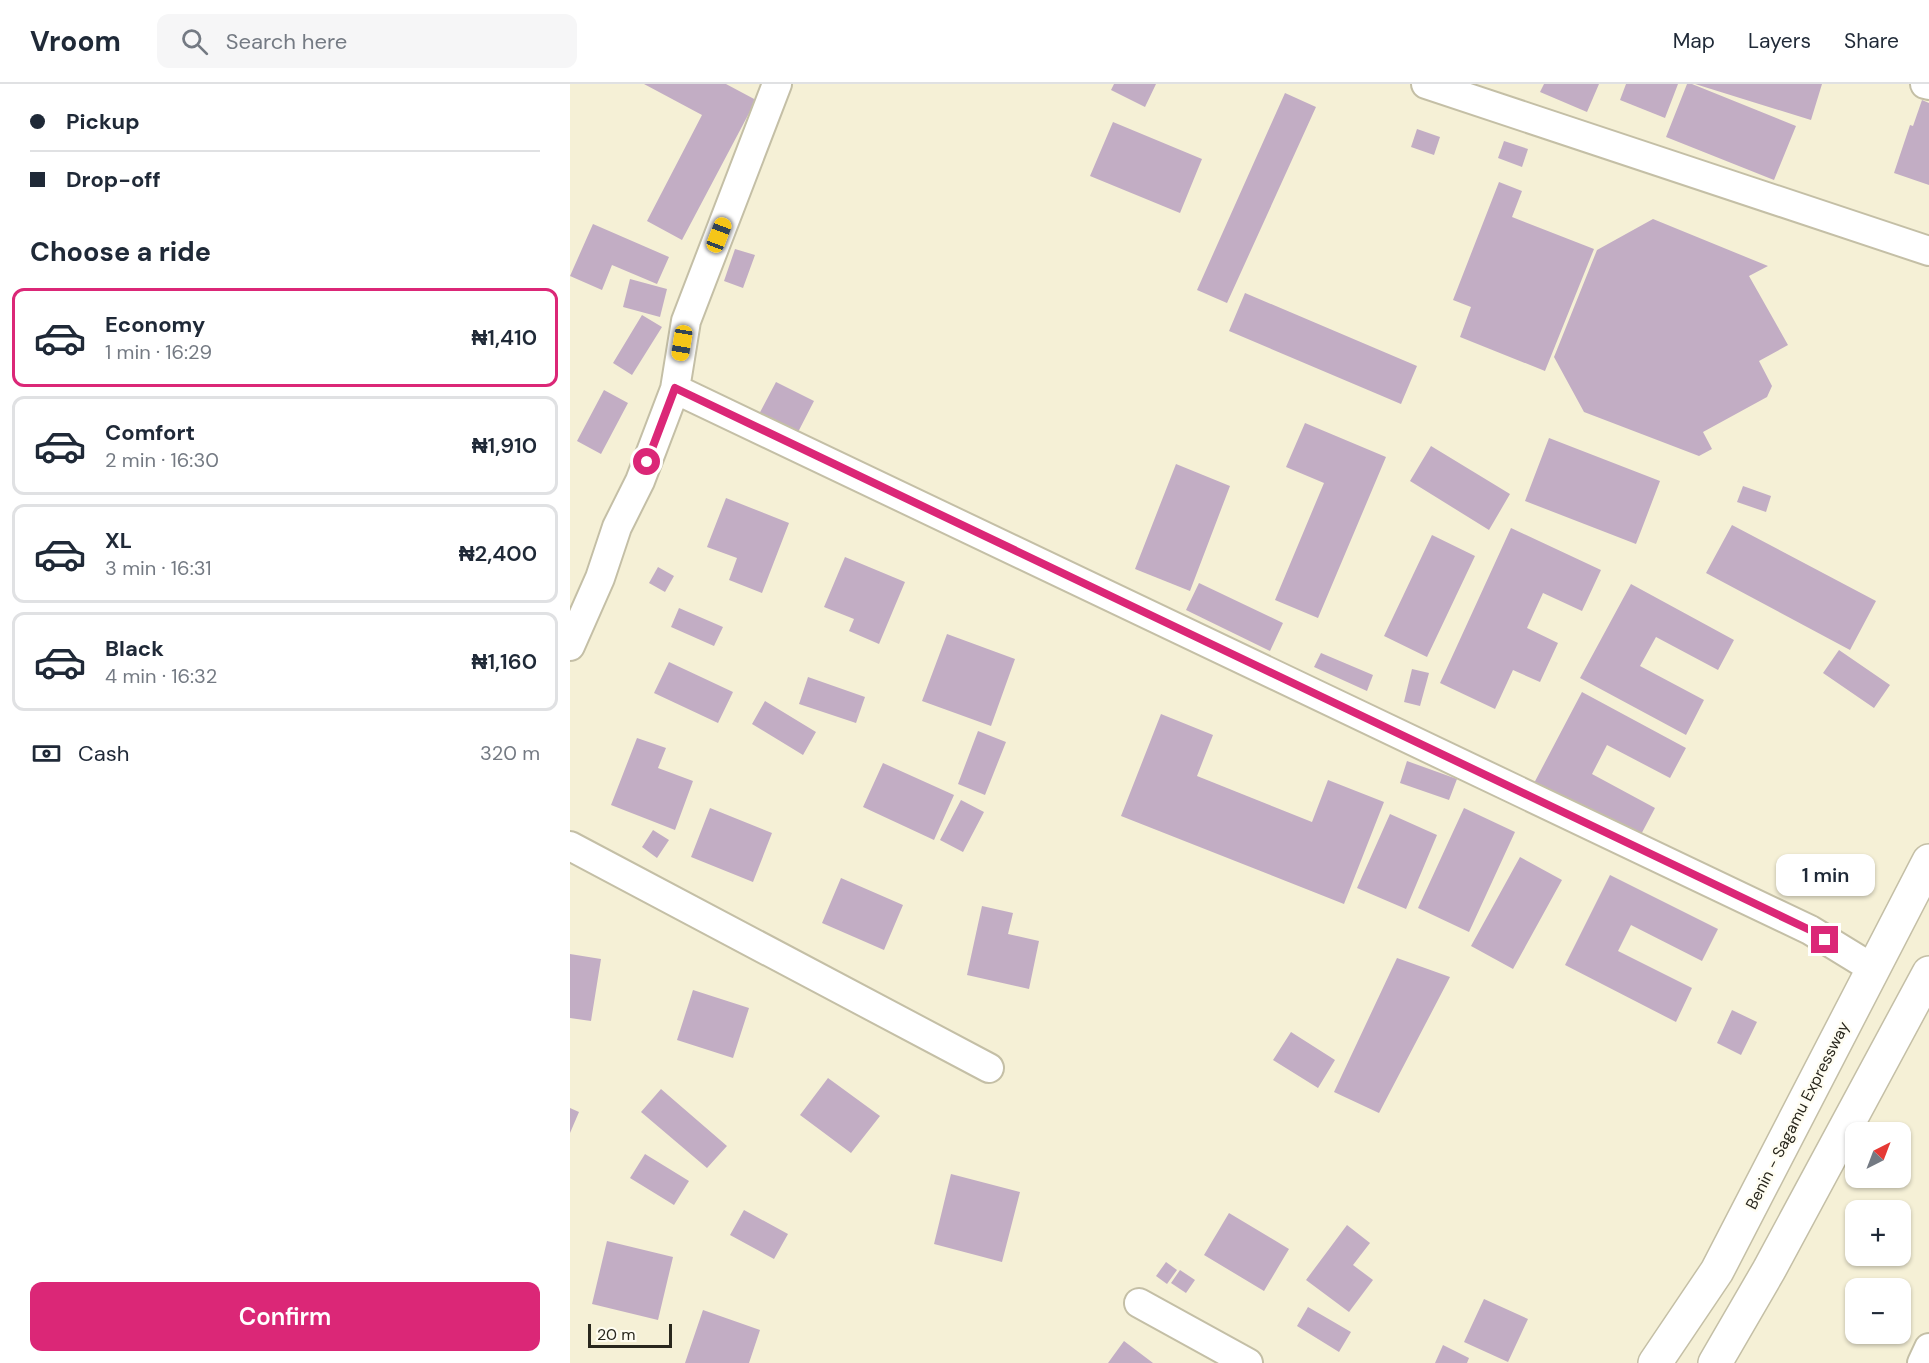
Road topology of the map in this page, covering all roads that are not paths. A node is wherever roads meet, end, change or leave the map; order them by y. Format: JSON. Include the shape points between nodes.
{"nodes":[{"id":1,"x":777,"y":84,"type":"edge"},
{"id":2,"x":1426,"y":84,"type":"edge"},
{"id":3,"x":1925,"y":84,"type":"edge"},
{"id":4,"x":1929,"y":85,"type":"edge"},
{"id":5,"x":1929,"y":251,"type":"edge"},
{"id":6,"x":675,"y":388,"type":"junction"},
{"id":7,"x":570,"y":646,"type":"edge"},
{"id":8,"x":570,"y":846,"type":"edge"},
{"id":9,"x":1929,"y":861,"type":"edge"},
{"id":10,"x":1872,"y":968,"type":"junction"},
{"id":11,"x":1929,"y":973,"type":"edge"},
{"id":12,"x":989,"y":1068,"type":"dead end"},
{"id":13,"x":1139,"y":1303,"type":"dead end"},
{"id":14,"x":1929,"y":1348,"type":"edge"},
{"id":15,"x":1248,"y":1363,"type":"edge"},
{"id":16,"x":1655,"y":1363,"type":"edge"},
{"id":17,"x":1715,"y":1363,"type":"edge"},
{"id":18,"x":1922,"y":1363,"type":"edge"}],
"edges":[{"from":1,"to":6,"type":"street","via":[[686,321]]},
{"from":2,"to":5,"type":"street"},
{"from":3,"to":4,"type":"street"},
{"from":6,"to":7,"type":"street"},
{"from":6,"to":10,"type":"street","via":[[1810,930]]},
{"from":8,"to":12,"type":"street"},
{"from":9,"to":10,"type":"highway","name":"Benin - Sagamu Expressway"},
{"from":10,"to":16,"type":"highway","name":"Benin - Sagamu Expressway","via":[[1717,1271]]},
{"from":11,"to":17,"type":"highway"},
{"from":13,"to":15,"type":"street"},
{"from":14,"to":18,"type":"street"}]}
